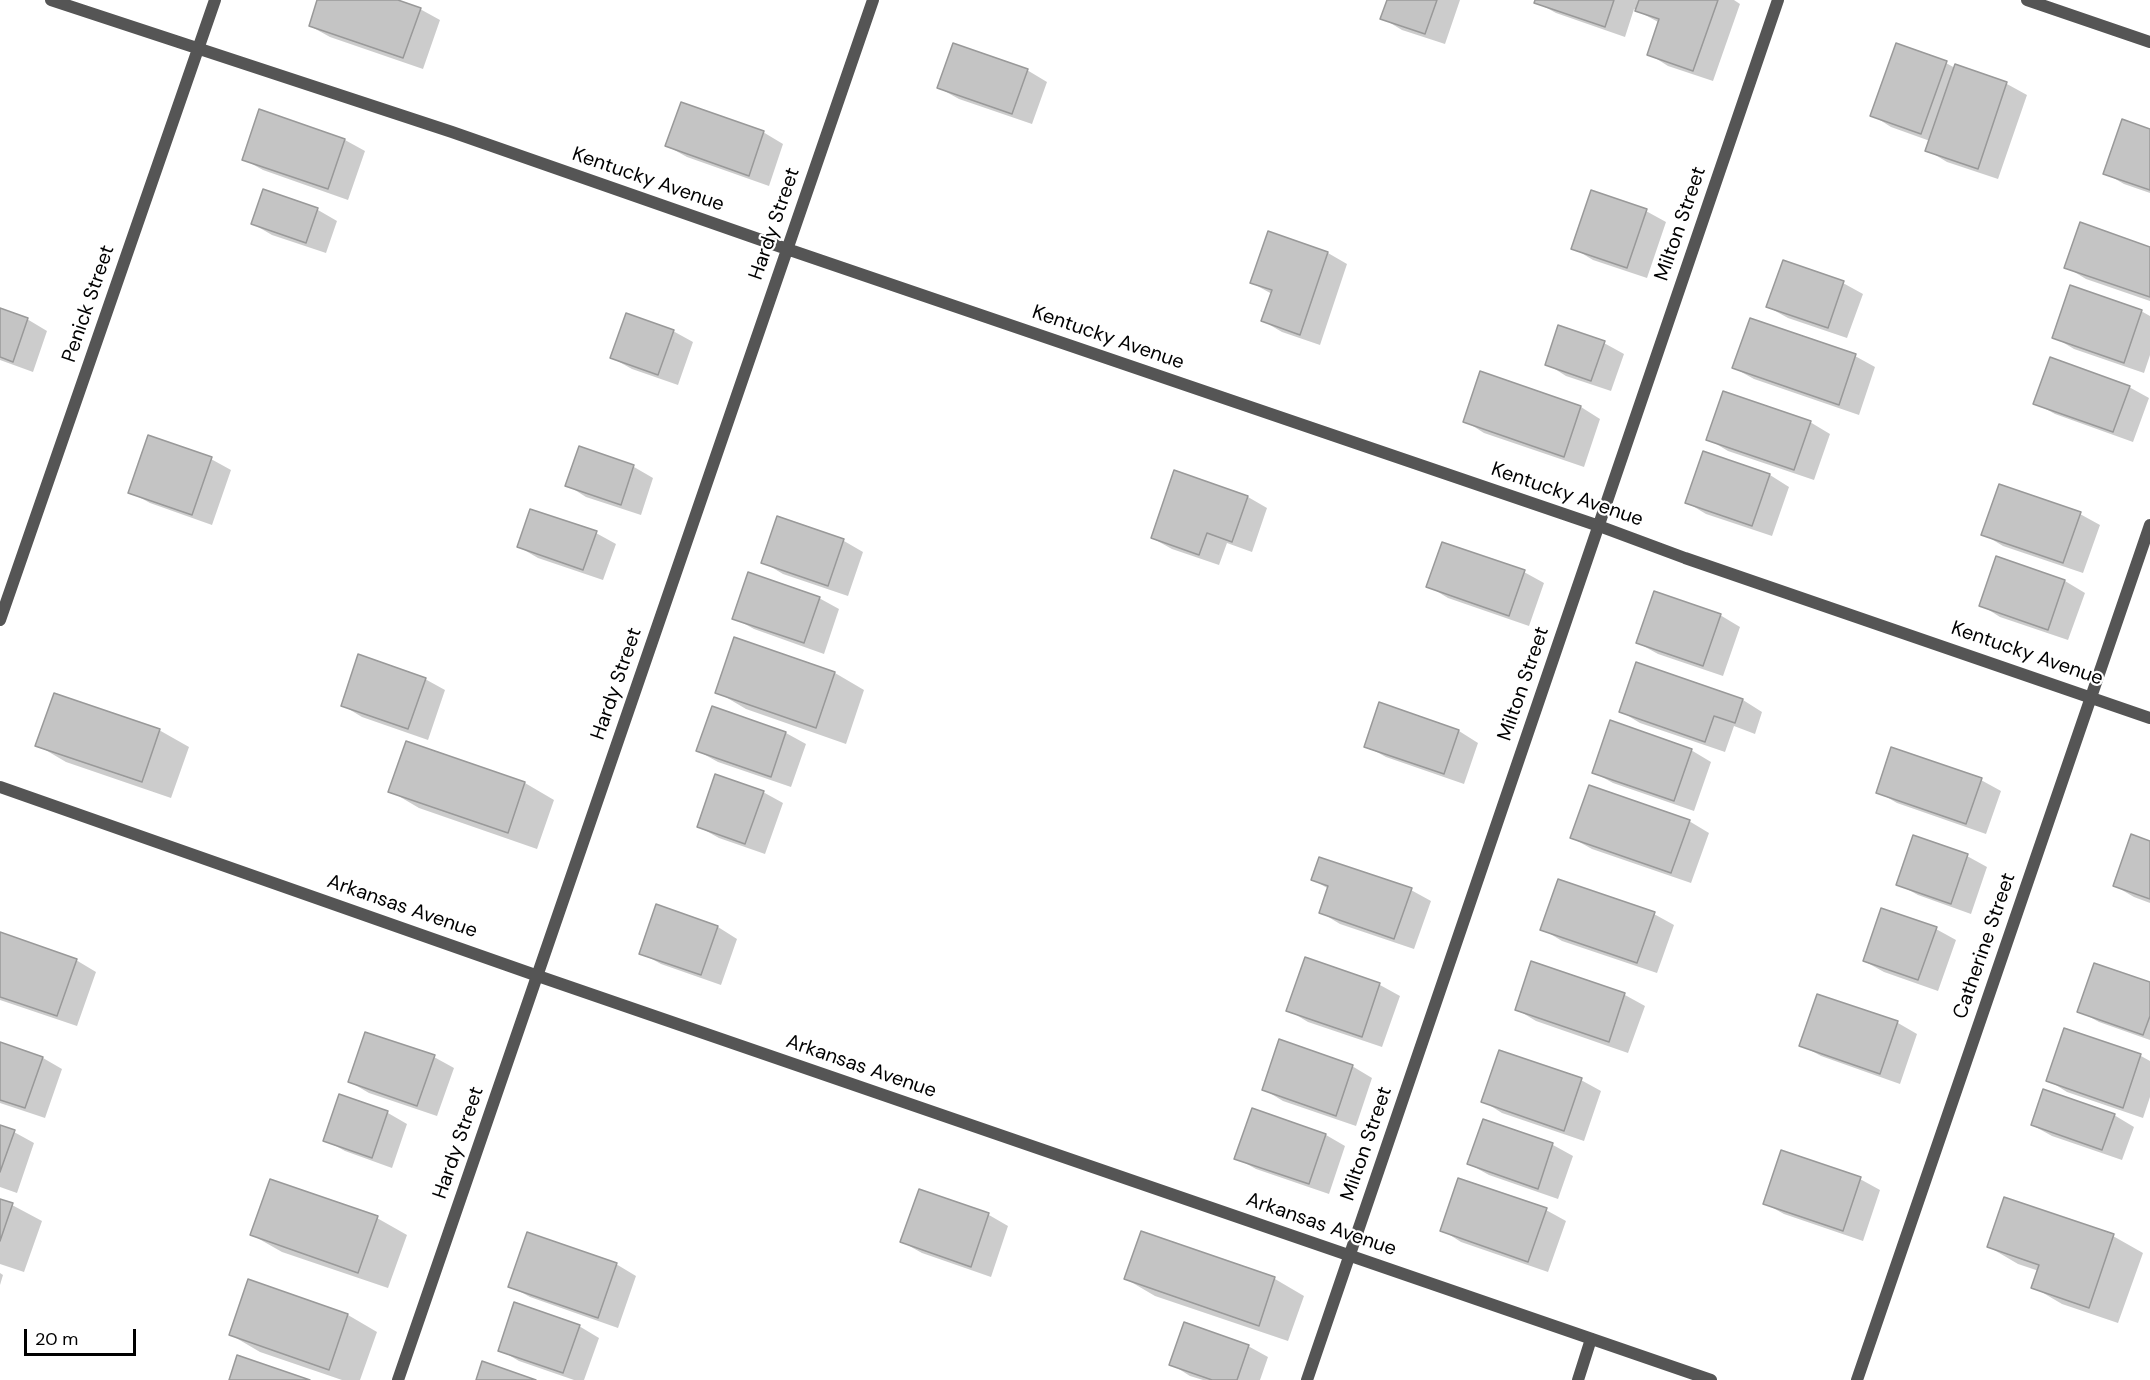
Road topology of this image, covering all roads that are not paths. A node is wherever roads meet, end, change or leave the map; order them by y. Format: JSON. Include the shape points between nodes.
{"nodes":[{"id":1,"x":51,"y":0,"type":"edge"},
{"id":2,"x":215,"y":0,"type":"edge"},
{"id":3,"x":873,"y":0,"type":"edge"},
{"id":4,"x":1778,"y":0,"type":"edge"},
{"id":5,"x":2027,"y":0,"type":"edge"},
{"id":6,"x":2150,"y":42,"type":"edge"},
{"id":7,"x":198,"y":48,"type":"junction"},
{"id":8,"x":787,"y":249,"type":"junction"},
{"id":9,"x":2150,"y":525,"type":"edge"},
{"id":10,"x":1599,"y":526,"type":"junction"},
{"id":11,"x":0,"y":620,"type":"edge"},
{"id":12,"x":2091,"y":696,"type":"junction"},
{"id":13,"x":2150,"y":718,"type":"edge"},
{"id":14,"x":0,"y":787,"type":"edge"},
{"id":15,"x":538,"y":976,"type":"junction"},
{"id":16,"x":1350,"y":1256,"type":"junction"},
{"id":17,"x":1591,"y":1339,"type":"junction"},
{"id":18,"x":398,"y":1380,"type":"edge"},
{"id":19,"x":1307,"y":1380,"type":"edge"},
{"id":20,"x":1578,"y":1380,"type":"edge"},
{"id":21,"x":1710,"y":1380,"type":"edge"},
{"id":22,"x":1857,"y":1380,"type":"edge"}],
"edges":[{"from":1,"to":7,"type":"street","name":"Kentucky Avenue"},
{"from":2,"to":7,"type":"street","name":"Penick Street"},
{"from":3,"to":8,"type":"street","name":"Hardy Street"},
{"from":4,"to":10,"type":"street","name":"Milton Street"},
{"from":5,"to":6,"type":"street"},
{"from":7,"to":8,"type":"street","name":"Kentucky Avenue"},
{"from":7,"to":11,"type":"street","name":"Penick Street"},
{"from":8,"to":10,"type":"street","name":"Kentucky Avenue"},
{"from":8,"to":15,"type":"street","name":"Hardy Street"},
{"from":9,"to":12,"type":"street","name":"Catherine Street"},
{"from":10,"to":12,"type":"street","name":"Kentucky Avenue"},
{"from":10,"to":16,"type":"street","name":"Milton Street"},
{"from":12,"to":13,"type":"street","name":"Kentucky Avenue"},
{"from":12,"to":22,"type":"street","name":"Catherine Street"},
{"from":14,"to":15,"type":"street","name":"Arkansas Avenue"},
{"from":15,"to":16,"type":"street","name":"Arkansas Avenue"},
{"from":15,"to":18,"type":"street","name":"Hardy Street"},
{"from":16,"to":17,"type":"street","name":"Arkansas Avenue"},
{"from":16,"to":19,"type":"street","name":"Milton Street"},
{"from":17,"to":20,"type":"street"},
{"from":17,"to":21,"type":"street","name":"Arkansas Avenue"}]}
